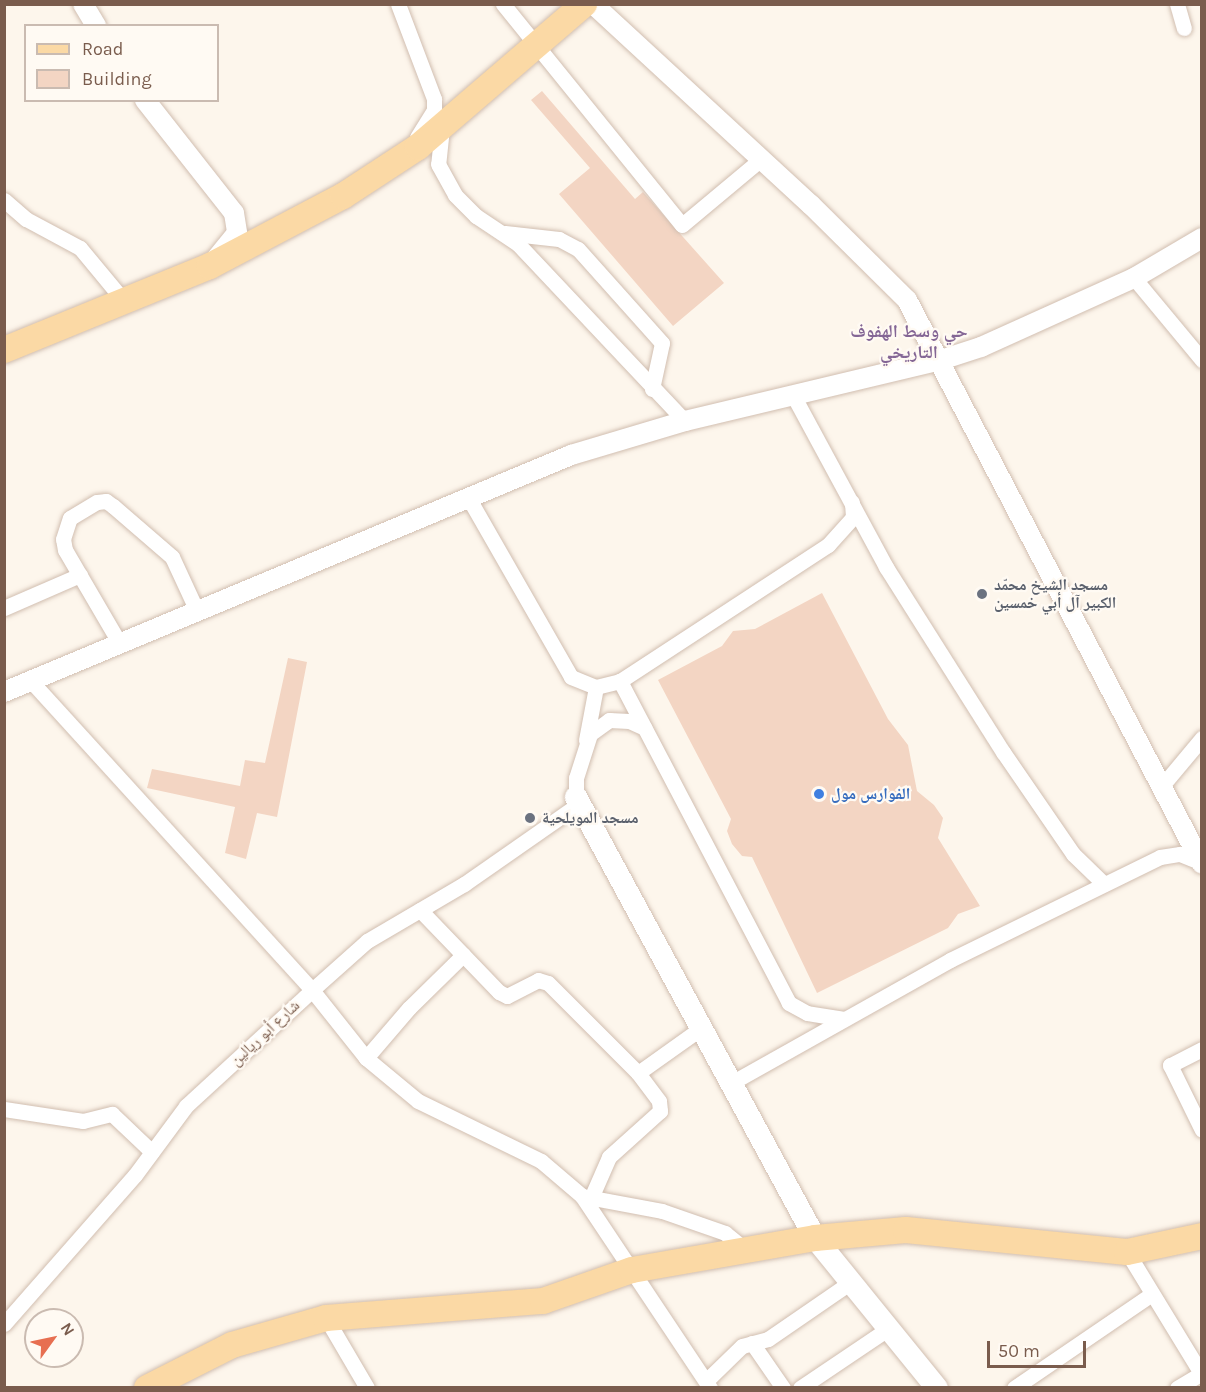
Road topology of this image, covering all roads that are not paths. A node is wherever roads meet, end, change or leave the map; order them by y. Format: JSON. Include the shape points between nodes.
{"nodes":[{"id":1,"x":83,"y":4,"type":"edge"},
{"id":2,"x":398,"y":4,"type":"edge"},
{"id":3,"x":503,"y":4,"type":"edge"},
{"id":4,"x":584,"y":4,"type":"edge"},
{"id":5,"x":593,"y":4,"type":"edge"},
{"id":6,"x":1177,"y":4,"type":"edge"},
{"id":7,"x":95,"y":24,"type":"edge"},
{"id":8,"x":1184,"y":28,"type":"dead end"},
{"id":9,"x":536,"y":47,"type":"junction"},
{"id":10,"x":147,"y":102,"type":"edge"},
{"id":11,"x":442,"y":128,"type":"junction"},
{"id":12,"x":761,"y":159,"type":"junction"},
{"id":13,"x":397,"y":162,"type":"junction"},
{"id":14,"x":4,"y":200,"type":"edge"},
{"id":15,"x":502,"y":232,"type":"junction"},
{"id":16,"x":1202,"y":238,"type":"edge"},
{"id":17,"x":210,"y":266,"type":"junction"},
{"id":18,"x":1134,"y":278,"type":"junction"},
{"id":19,"x":124,"y":301,"type":"junction"},
{"id":20,"x":4,"y":350,"type":"edge"},
{"id":21,"x":941,"y":360,"type":"junction"},
{"id":22,"x":1202,"y":360,"type":"edge"},
{"id":23,"x":652,"y":389,"type":"junction"},
{"id":24,"x":793,"y":395,"type":"junction"},
{"id":25,"x":685,"y":421,"type":"junction"},
{"id":26,"x":468,"y":496,"type":"junction"},
{"id":27,"x":852,"y":502,"type":"junction"},
{"id":28,"x":80,"y":575,"type":"junction"},
{"id":29,"x":4,"y":608,"type":"edge"},
{"id":30,"x":197,"y":611,"type":"junction"},
{"id":31,"x":120,"y":644,"type":"junction"},
{"id":32,"x":31,"y":681,"type":"junction"},
{"id":33,"x":620,"y":681,"type":"junction"},
{"id":34,"x":596,"y":687,"type":"junction"},
{"id":35,"x":4,"y":692,"type":"edge"},
{"id":36,"x":645,"y":728,"type":"junction"},
{"id":37,"x":1202,"y":738,"type":"edge"},
{"id":38,"x":585,"y":743,"type":"junction"},
{"id":39,"x":1161,"y":787,"type":"junction"},
{"id":40,"x":578,"y":800,"type":"junction"},
{"id":41,"x":1201,"y":862,"type":"edge"},
{"id":42,"x":1104,"y":884,"type":"junction"},
{"id":43,"x":420,"y":910,"type":"junction"},
{"id":44,"x":463,"y":955,"type":"junction"},
{"id":45,"x":312,"y":990,"type":"junction"},
{"id":46,"x":844,"y":1020,"type":"junction"},
{"id":47,"x":701,"y":1028,"type":"junction"},
{"id":48,"x":1202,"y":1049,"type":"edge"},
{"id":49,"x":366,"y":1058,"type":"junction"},
{"id":50,"x":638,"y":1073,"type":"junction"},
{"id":51,"x":731,"y":1083,"type":"junction"},
{"id":52,"x":4,"y":1109,"type":"edge"},
{"id":53,"x":1202,"y":1130,"type":"edge"},
{"id":54,"x":152,"y":1152,"type":"junction"},
{"id":55,"x":587,"y":1197,"type":"junction"},
{"id":56,"x":1202,"y":1236,"type":"edge"},
{"id":57,"x":815,"y":1238,"type":"junction"},
{"id":58,"x":746,"y":1250,"type":"junction"},
{"id":59,"x":1127,"y":1252,"type":"junction"},
{"id":60,"x":632,"y":1270,"type":"junction"},
{"id":61,"x":850,"y":1282,"type":"junction"},
{"id":62,"x":1152,"y":1294,"type":"junction"},
{"id":63,"x":326,"y":1318,"type":"junction"},
{"id":64,"x":4,"y":1324,"type":"edge"},
{"id":65,"x":888,"y":1328,"type":"junction"},
{"id":66,"x":752,"y":1343,"type":"junction"},
{"id":67,"x":1201,"y":1374,"type":"edge"},
{"id":68,"x":708,"y":1384,"type":"edge"},
{"id":69,"x":147,"y":1388,"type":"edge"},
{"id":70,"x":367,"y":1388,"type":"edge"},
{"id":71,"x":783,"y":1388,"type":"edge"},
{"id":72,"x":800,"y":1388,"type":"edge"},
{"id":73,"x":937,"y":1388,"type":"edge"},
{"id":74,"x":1014,"y":1388,"type":"edge"},
{"id":75,"x":1177,"y":1388,"type":"edge"}],
"edges":[{"from":1,"to":7,"type":"street"},
{"from":2,"to":13,"type":"street","via":[[434,99],[434,110],[425,128]]},
{"from":3,"to":9,"type":"street"},
{"from":4,"to":9,"type":"main road"},
{"from":5,"to":12,"type":"street"},
{"from":6,"to":8,"type":"street"},
{"from":9,"to":11,"type":"main road"},
{"from":9,"to":12,"type":"street","via":[[682,225]]},
{"from":10,"to":17,"type":"street","via":[[238,223],[232,242]]},
{"from":11,"to":13,"type":"main road"},
{"from":11,"to":15,"type":"street","via":[[438,164],[447,185],[476,216]]},
{"from":12,"to":21,"type":"street","via":[[907,300]]},
{"from":13,"to":17,"type":"main road","via":[[281,232]]},
{"from":14,"to":19,"type":"street","via":[[26,219],[80,248]]},
{"from":15,"to":23,"type":"street","via":[[535,262]]},
{"from":15,"to":23,"type":"street","via":[[559,239],[578,249],[662,343]]},
{"from":16,"to":18,"type":"street"},
{"from":17,"to":19,"type":"main road"},
{"from":18,"to":21,"type":"street"},
{"from":18,"to":22,"type":"street"},
{"from":19,"to":20,"type":"main road"},
{"from":21,"to":24,"type":"street"},
{"from":21,"to":39,"type":"street"},
{"from":23,"to":25,"type":"street"},
{"from":24,"to":25,"type":"street"},
{"from":24,"to":27,"type":"street"},
{"from":25,"to":26,"type":"street","via":[[571,455]]},
{"from":26,"to":30,"type":"street"},
{"from":26,"to":34,"type":"street","via":[[562,666],[571,677]]},
{"from":27,"to":33,"type":"street","via":[[853,517],[828,545]]},
{"from":27,"to":42,"type":"street","via":[[886,567],[1003,752],[1072,854]]},
{"from":28,"to":29,"type":"street"},
{"from":28,"to":30,"type":"street","via":[[66,550],[64,529],[70,519],[106,501],[172,557]]},
{"from":28,"to":31,"type":"street"},
{"from":30,"to":31,"type":"street"},
{"from":31,"to":32,"type":"street"},
{"from":32,"to":35,"type":"street"},
{"from":32,"to":45,"type":"street"},
{"from":33,"to":34,"type":"street"},
{"from":33,"to":36,"type":"street"},
{"from":34,"to":38,"type":"street"},
{"from":36,"to":38,"type":"street","via":[[609,720],[590,734]]},
{"from":36,"to":46,"type":"street","via":[[789,1003],[807,1013]]},
{"from":37,"to":39,"type":"street"},
{"from":38,"to":40,"type":"street"},
{"from":39,"to":41,"type":"street"},
{"from":40,"to":43,"type":"street","name":"شارع أبو ريالين"},
{"from":40,"to":47,"type":"main road"},
{"from":41,"to":42,"type":"street","via":[[1171,853]]},
{"from":42,"to":46,"type":"street","via":[[950,960]]},
{"from":43,"to":44,"type":"street"},
{"from":43,"to":45,"type":"street","name":"شارع أبو ريالين","via":[[367,940]]},
{"from":44,"to":49,"type":"street"},
{"from":44,"to":50,"type":"street","via":[[507,996],[538,980],[548,983]]},
{"from":45,"to":49,"type":"street"},
{"from":45,"to":54,"type":"street","name":"شارع أبو ريالين","via":[[186,1107]]},
{"from":46,"to":51,"type":"street"},
{"from":47,"to":50,"type":"street"},
{"from":47,"to":51,"type":"main road"},
{"from":48,"to":53,"type":"street","via":[[1170,1065]]},
{"from":49,"to":55,"type":"street","via":[[418,1101],[541,1161]]},
{"from":50,"to":55,"type":"street","via":[[662,1107],[613,1151]]},
{"from":51,"to":57,"type":"main road"},
{"from":52,"to":54,"type":"street","via":[[83,1121],[112,1114]]},
{"from":54,"to":64,"type":"street","name":"شارع أبو ريالين"},
{"from":55,"to":58,"type":"street","via":[[662,1211],[724,1233]]},
{"from":55,"to":60,"type":"street"},
{"from":56,"to":59,"type":"main road"},
{"from":57,"to":58,"type":"main road"},
{"from":57,"to":59,"type":"main road","via":[[906,1230]]},
{"from":57,"to":61,"type":"main road"},
{"from":58,"to":60,"type":"main road"},
{"from":59,"to":62,"type":"street"},
{"from":60,"to":63,"type":"main road","via":[[543,1301]]},
{"from":60,"to":68,"type":"street"},
{"from":61,"to":65,"type":"main road"},
{"from":61,"to":66,"type":"street","via":[[768,1339]]},
{"from":62,"to":67,"type":"street"},
{"from":62,"to":74,"type":"street"},
{"from":63,"to":69,"type":"main road","via":[[232,1345]]},
{"from":63,"to":70,"type":"street"},
{"from":65,"to":72,"type":"street"},
{"from":65,"to":73,"type":"main road"},
{"from":66,"to":68,"type":"street","via":[[742,1346]]},
{"from":66,"to":71,"type":"street"},
{"from":67,"to":75,"type":"street"}]}
